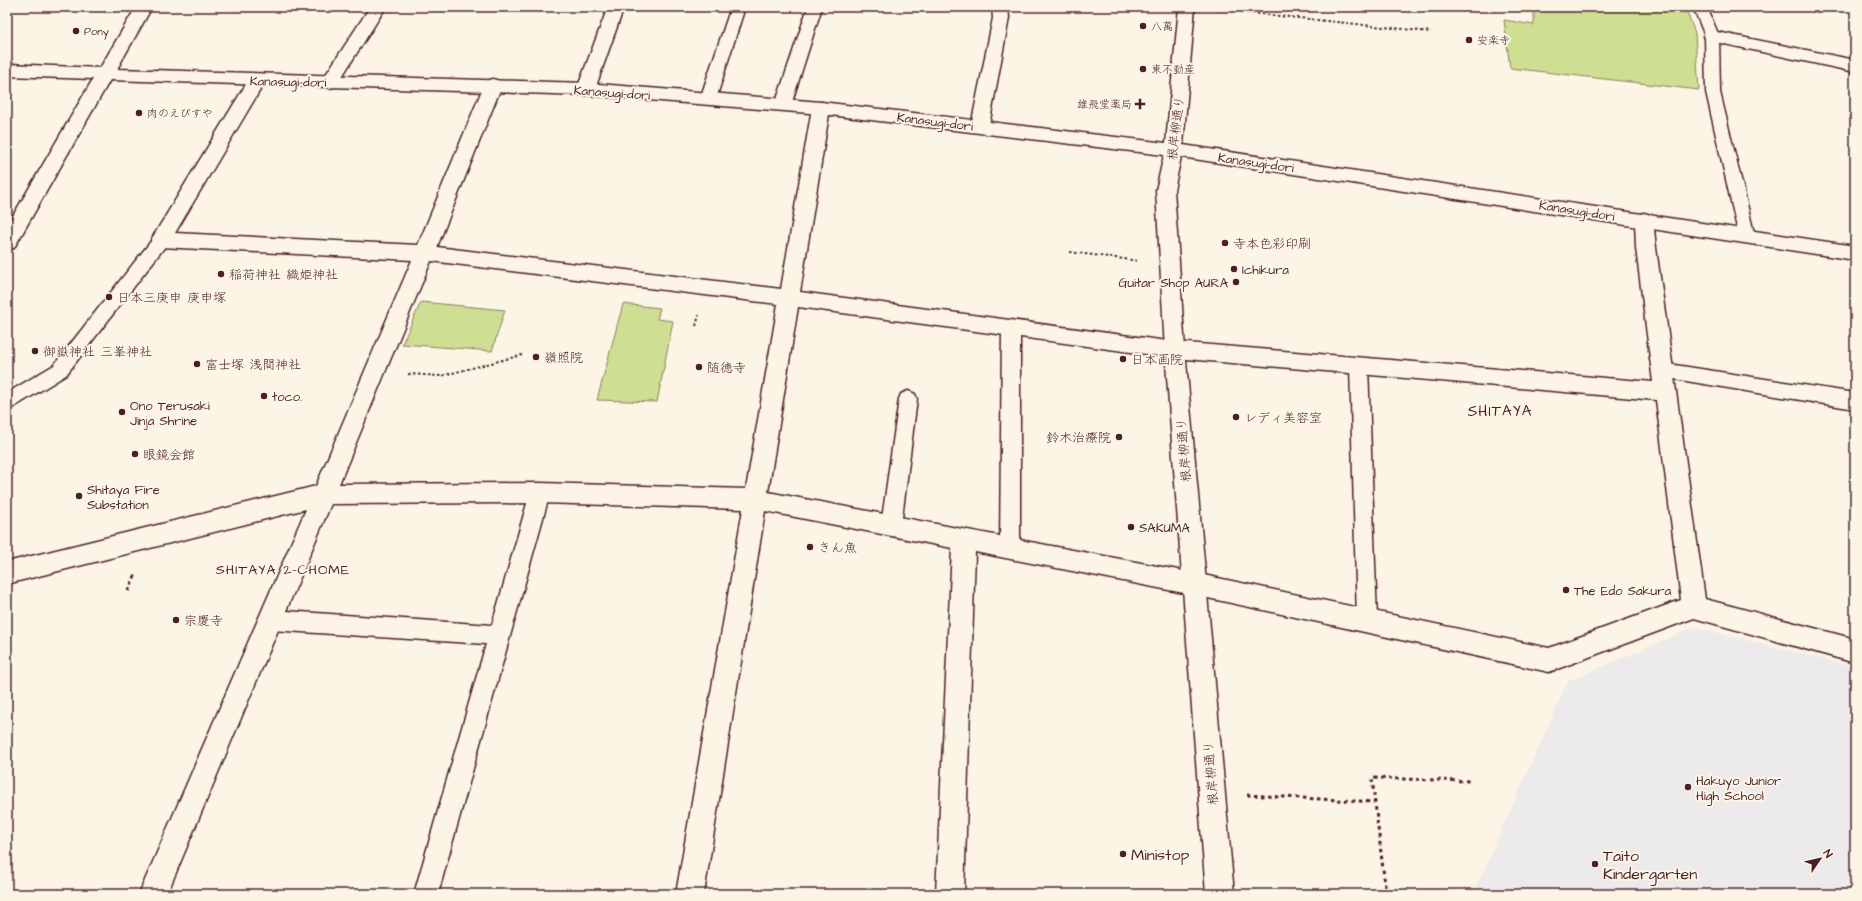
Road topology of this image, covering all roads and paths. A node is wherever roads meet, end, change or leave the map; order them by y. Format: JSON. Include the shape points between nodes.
{"nodes":[{"id":1,"x":144,"y":7,"type":"edge"},
{"id":2,"x":378,"y":7,"type":"edge"},
{"id":3,"x":616,"y":7,"type":"edge"},
{"id":4,"x":738,"y":7,"type":"edge"},
{"id":5,"x":815,"y":7,"type":"edge"},
{"id":6,"x":1000,"y":7,"type":"edge"},
{"id":7,"x":1187,"y":7,"type":"edge"},
{"id":8,"x":1700,"y":7,"type":"edge"},
{"id":9,"x":1242,"y":12,"type":"dead end"},
{"id":10,"x":1431,"y":32,"type":"dead end"},
{"id":11,"x":1712,"y":36,"type":"junction"},
{"id":12,"x":1855,"y":66,"type":"edge"},
{"id":13,"x":7,"y":70,"type":"edge"},
{"id":14,"x":106,"y":74,"type":"junction"},
{"id":15,"x":257,"y":80,"type":"junction"},
{"id":16,"x":330,"y":82,"type":"junction"},
{"id":17,"x":493,"y":85,"type":"junction"},
{"id":18,"x":586,"y":89,"type":"junction"},
{"id":19,"x":708,"y":99,"type":"junction"},
{"id":20,"x":783,"y":105,"type":"junction"},
{"id":21,"x":821,"y":108,"type":"junction"},
{"id":22,"x":980,"y":126,"type":"junction"},
{"id":23,"x":1174,"y":150,"type":"junction"},
{"id":24,"x":1644,"y":220,"type":"junction"},
{"id":25,"x":1747,"y":236,"type":"junction"},
{"id":26,"x":161,"y":240,"type":"junction"},
{"id":27,"x":7,"y":243,"type":"edge"},
{"id":28,"x":1070,"y":252,"type":"dead end"},
{"id":29,"x":426,"y":253,"type":"junction"},
{"id":30,"x":1855,"y":253,"type":"edge"},
{"id":31,"x":1140,"y":261,"type":"dead end"},
{"id":32,"x":789,"y":298,"type":"junction"},
{"id":33,"x":1011,"y":328,"type":"junction"},
{"id":34,"x":1175,"y":350,"type":"junction"},
{"id":35,"x":522,"y":355,"type":"dead end"},
{"id":36,"x":1359,"y":366,"type":"junction"},
{"id":37,"x":1662,"y":370,"type":"junction"},
{"id":38,"x":376,"y":372,"type":"junction"},
{"id":39,"x":1665,"y":392,"type":"junction"},
{"id":40,"x":908,"y":399,"type":"dead end"},
{"id":41,"x":1855,"y":401,"type":"edge"},
{"id":42,"x":7,"y":402,"type":"edge"},
{"id":43,"x":540,"y":493,"type":"junction"},
{"id":44,"x":325,"y":494,"type":"junction"},
{"id":45,"x":756,"y":499,"type":"junction"},
{"id":46,"x":891,"y":526,"type":"junction"},
{"id":47,"x":964,"y":540,"type":"junction"},
{"id":48,"x":1010,"y":549,"type":"junction"},
{"id":49,"x":7,"y":573,"type":"edge"},
{"id":50,"x":1194,"y":584,"type":"junction"},
{"id":51,"x":1694,"y":608,"type":"junction"},
{"id":52,"x":270,"y":620,"type":"junction"},
{"id":53,"x":1367,"y":620,"type":"junction"},
{"id":54,"x":499,"y":635,"type":"junction"},
{"id":55,"x":1855,"y":651,"type":"edge"},
{"id":56,"x":1470,"y":782,"type":"dead end"},
{"id":57,"x":1245,"y":795,"type":"dead end"},
{"id":58,"x":1375,"y":802,"type":"junction"},
{"id":59,"x":153,"y":894,"type":"edge"},
{"id":60,"x":426,"y":894,"type":"edge"},
{"id":61,"x":690,"y":894,"type":"edge"},
{"id":62,"x":950,"y":894,"type":"edge"},
{"id":63,"x":1220,"y":894,"type":"edge"},
{"id":64,"x":1386,"y":894,"type":"edge"}],
"edges":[{"from":1,"to":14,"type":"street"},
{"from":2,"to":16,"type":"street"},
{"from":3,"to":18,"type":"street"},
{"from":4,"to":19,"type":"lane"},
{"from":5,"to":20,"type":"lane"},
{"from":6,"to":22,"type":"street","via":[[1001,18]]},
{"from":7,"to":23,"type":"street","name":"根岸柳通り"},
{"from":8,"to":11,"type":"lane"},
{"from":9,"to":10,"type":"path"},
{"from":11,"to":12,"type":"street"},
{"from":11,"to":25,"type":"lane","via":[[1713,92]]},
{"from":13,"to":14,"type":"street","name":"Kanasugi-dori"},
{"from":14,"to":15,"type":"street","name":"Kanasugi-dori"},
{"from":14,"to":27,"type":"street"},
{"from":15,"to":16,"type":"street","name":"Kanasugi-dori"},
{"from":15,"to":26,"type":"street"},
{"from":16,"to":17,"type":"street","name":"Kanasugi-dori"},
{"from":17,"to":18,"type":"street","name":"Kanasugi-dori"},
{"from":17,"to":29,"type":"street"},
{"from":18,"to":19,"type":"street","name":"Kanasugi-dori"},
{"from":19,"to":20,"type":"street","name":"Kanasugi-dori"},
{"from":20,"to":21,"type":"street","name":"Kanasugi-dori"},
{"from":21,"to":22,"type":"street","name":"Kanasugi-dori"},
{"from":21,"to":32,"type":"street"},
{"from":22,"to":23,"type":"street","name":"Kanasugi-dori"},
{"from":23,"to":24,"type":"street","name":"Kanasugi-dori"},
{"from":23,"to":34,"type":"street","name":"根岸柳通り","via":[[1165,190]]},
{"from":24,"to":25,"type":"street","name":"Kanasugi-dori"},
{"from":24,"to":37,"type":"street"},
{"from":25,"to":30,"type":"street","name":"Kanasugi-dori"},
{"from":26,"to":29,"type":"street"},
{"from":26,"to":42,"type":"lane","via":[[60,370]]},
{"from":28,"to":31,"type":"path"},
{"from":29,"to":32,"type":"street"},
{"from":29,"to":38,"type":"street"},
{"from":32,"to":33,"type":"street"},
{"from":32,"to":45,"type":"street"},
{"from":33,"to":34,"type":"street"},
{"from":33,"to":48,"type":"lane"},
{"from":34,"to":36,"type":"street"},
{"from":34,"to":50,"type":"street","name":"根岸柳通り"},
{"from":35,"to":38,"type":"path","via":[[441,376]]},
{"from":36,"to":39,"type":"street"},
{"from":36,"to":53,"type":"lane"},
{"from":37,"to":39,"type":"street"},
{"from":37,"to":41,"type":"lane"},
{"from":38,"to":44,"type":"street"},
{"from":39,"to":51,"type":"street"},
{"from":40,"to":46,"type":"lane"},
{"from":43,"to":44,"type":"street"},
{"from":43,"to":45,"type":"street"},
{"from":43,"to":54,"type":"lane"},
{"from":44,"to":49,"type":"street"},
{"from":44,"to":52,"type":"street"},
{"from":45,"to":46,"type":"street"},
{"from":45,"to":61,"type":"street"},
{"from":46,"to":47,"type":"street"},
{"from":47,"to":48,"type":"street"},
{"from":47,"to":62,"type":"street"},
{"from":48,"to":50,"type":"street"},
{"from":50,"to":53,"type":"street"},
{"from":50,"to":63,"type":"street","name":"根岸柳通り"},
{"from":51,"to":53,"type":"street","via":[[1549,660]]},
{"from":51,"to":55,"type":"street"},
{"from":52,"to":54,"type":"lane"},
{"from":52,"to":59,"type":"street"},
{"from":54,"to":60,"type":"lane"},
{"from":56,"to":58,"type":"path","via":[[1372,778]]},
{"from":57,"to":58,"type":"path"},
{"from":58,"to":64,"type":"path"}]}
